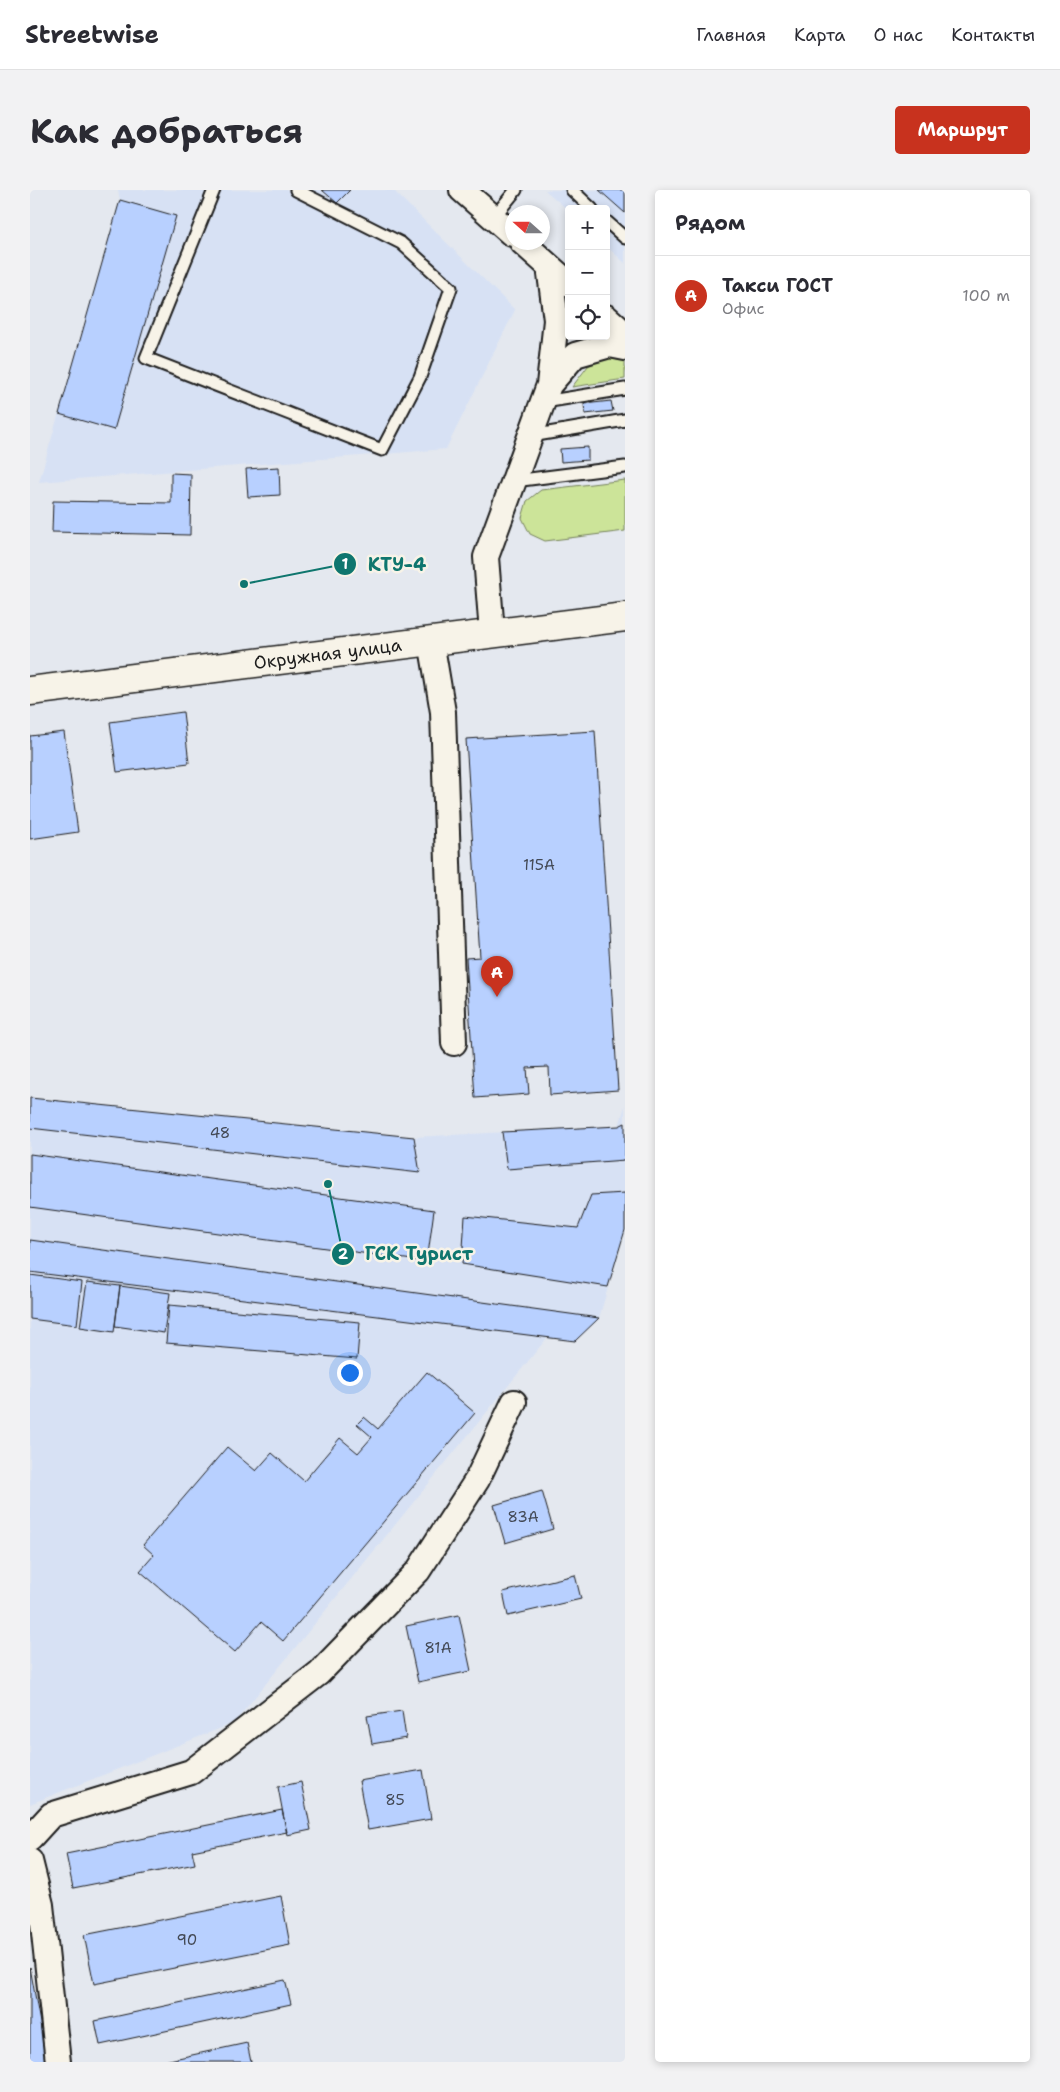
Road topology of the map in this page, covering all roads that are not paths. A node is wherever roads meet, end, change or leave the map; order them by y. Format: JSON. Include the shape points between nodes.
{"nodes":[{"id":1,"x":214,"y":190,"type":"edge"},
{"id":2,"x":296,"y":190,"type":"edge"},
{"id":3,"x":462,"y":190,"type":"edge"},
{"id":4,"x":516,"y":190,"type":"edge"},
{"id":5,"x":572,"y":190,"type":"edge"},
{"id":6,"x":588,"y":205,"type":"edge"},
{"id":7,"x":494,"y":217,"type":"junction"},
{"id":8,"x":610,"y":225,"type":"edge"},
{"id":9,"x":505,"y":227,"type":"edge"},
{"id":10,"x":625,"y":238,"type":"edge"},
{"id":11,"x":531,"y":250,"type":"edge"},
{"id":12,"x":549,"y":266,"type":"junction"},
{"id":13,"x":565,"y":280,"type":"edge"},
{"id":14,"x":610,"y":321,"type":"edge"},
{"id":15,"x":625,"y":334,"type":"edge"},
{"id":16,"x":625,"y":348,"type":"edge"},
{"id":17,"x":625,"y":389,"type":"edge"},
{"id":18,"x":547,"y":393,"type":"junction"},
{"id":19,"x":625,"y":420,"type":"edge"},
{"id":20,"x":531,"y":436,"type":"junction"},
{"id":21,"x":625,"y":467,"type":"edge"},
{"id":22,"x":514,"y":482,"type":"junction"},
{"id":23,"x":625,"y":618,"type":"edge"},
{"id":24,"x":492,"y":633,"type":"junction"},
{"id":25,"x":432,"y":641,"type":"junction"},
{"id":26,"x":30,"y":691,"type":"edge"},
{"id":27,"x":454,"y":1043,"type":"dead end"},
{"id":28,"x":514,"y":1402,"type":"dead end"},
{"id":29,"x":30,"y":1838,"type":"edge"},
{"id":30,"x":30,"y":1861,"type":"edge"},
{"id":31,"x":58,"y":2062,"type":"edge"}],
"edges":[{"from":1,"to":2,"type":"lane","via":[[146,358],[382,450],[420,377],[451,288],[401,243]]},
{"from":3,"to":7,"type":"street"},
{"from":4,"to":7,"type":"lane"},
{"from":5,"to":6,"type":"lane"},
{"from":7,"to":9,"type":"street"},
{"from":8,"to":10,"type":"lane"},
{"from":11,"to":12,"type":"street"},
{"from":12,"to":13,"type":"street"},
{"from":12,"to":18,"type":"street","via":[[556,320]]},
{"from":14,"to":15,"type":"street"},
{"from":16,"to":18,"type":"street","via":[[610,345],[575,355]]},
{"from":17,"to":18,"type":"lane"},
{"from":18,"to":20,"type":"street"},
{"from":19,"to":20,"type":"lane"},
{"from":20,"to":22,"type":"street"},
{"from":21,"to":22,"type":"lane"},
{"from":22,"to":24,"type":"street","via":[[486,557]]},
{"from":23,"to":24,"type":"main road","name":"Окружная улица"},
{"from":24,"to":25,"type":"main road","name":"Окружная улица"},
{"from":25,"to":26,"type":"main road","name":"Окружная улица"},
{"from":25,"to":27,"type":"street","via":[[443,712]]},
{"from":28,"to":29,"type":"street","via":[[477,1480],[418,1571],[318,1673],[191,1772],[51,1815]]},
{"from":30,"to":31,"type":"street","via":[[41,1905]]}]}
